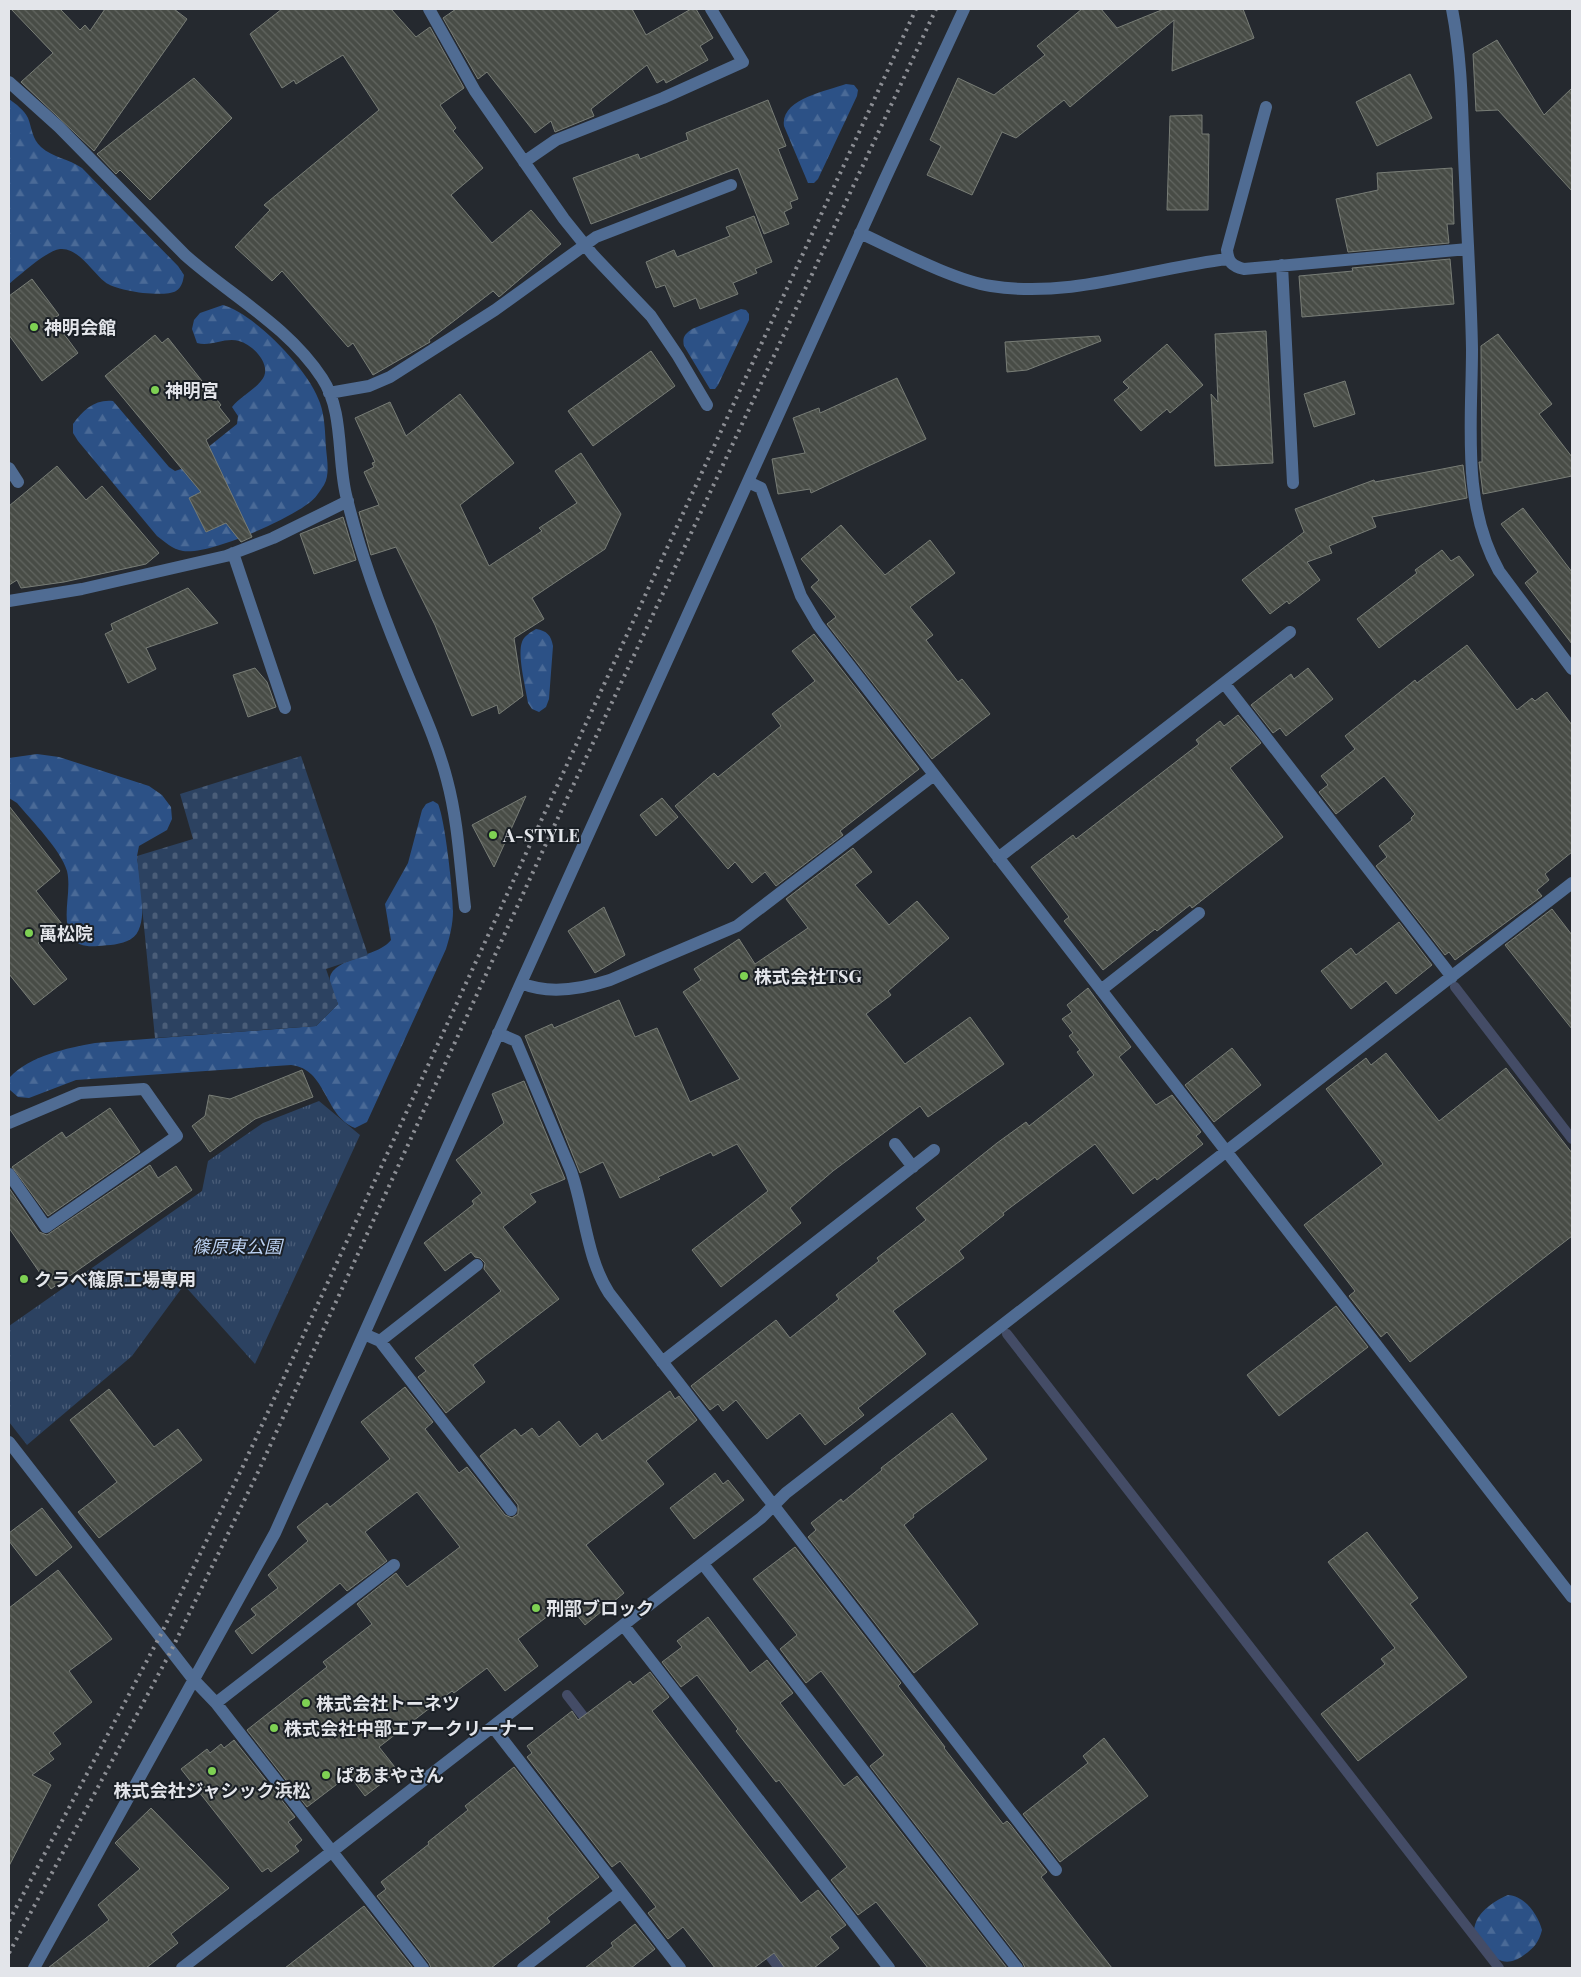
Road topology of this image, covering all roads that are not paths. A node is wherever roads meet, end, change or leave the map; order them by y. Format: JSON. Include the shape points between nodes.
{"nodes":[{"id":1,"x":429,"y":9,"type":"edge"},
{"id":2,"x":711,"y":9,"type":"edge"},
{"id":3,"x":964,"y":9,"type":"edge"},
{"id":4,"x":1452,"y":9,"type":"edge"},
{"id":5,"x":9,"y":82,"type":"edge"},
{"id":6,"x":1266,"y":107,"type":"dead end"},
{"id":7,"x":524,"y":162,"type":"junction"},
{"id":8,"x":732,"y":184,"type":"dead end"},
{"id":9,"x":860,"y":233,"type":"junction"},
{"id":10,"x":584,"y":245,"type":"junction"},
{"id":11,"x":1468,"y":249,"type":"junction"},
{"id":12,"x":1228,"y":259,"type":"junction"},
{"id":13,"x":1282,"y":265,"type":"junction"},
{"id":14,"x":330,"y":393,"type":"junction"},
{"id":15,"x":707,"y":405,"type":"dead end"},
{"id":16,"x":9,"y":468,"type":"edge"},
{"id":17,"x":18,"y":482,"type":"dead end"},
{"id":18,"x":748,"y":482,"type":"junction"},
{"id":19,"x":1293,"y":483,"type":"dead end"},
{"id":20,"x":348,"y":501,"type":"junction"},
{"id":21,"x":232,"y":553,"type":"junction"},
{"id":22,"x":9,"y":602,"type":"edge"},
{"id":23,"x":1290,"y":632,"type":"dead end"},
{"id":24,"x":1572,"y":669,"type":"edge"},
{"id":25,"x":1224,"y":683,"type":"junction"},
{"id":26,"x":285,"y":708,"type":"dead end"},
{"id":27,"x":934,"y":775,"type":"junction"},
{"id":28,"x":998,"y":858,"type":"junction"},
{"id":29,"x":1572,"y":883,"type":"edge"},
{"id":30,"x":465,"y":907,"type":"dead end"},
{"id":31,"x":1199,"y":913,"type":"dead end"},
{"id":32,"x":1452,"y":976,"type":"junction"},
{"id":33,"x":521,"y":983,"type":"junction"},
{"id":34,"x":1101,"y":990,"type":"junction"},
{"id":35,"x":498,"y":1033,"type":"junction"},
{"id":36,"x":9,"y":1123,"type":"edge"},
{"id":37,"x":895,"y":1144,"type":"dead end"},
{"id":38,"x":934,"y":1150,"type":"dead end"},
{"id":39,"x":1227,"y":1152,"type":"junction"},
{"id":40,"x":913,"y":1167,"type":"junction"},
{"id":41,"x":9,"y":1174,"type":"edge"},
{"id":42,"x":477,"y":1265,"type":"dead end"},
{"id":43,"x":364,"y":1334,"type":"junction"},
{"id":44,"x":380,"y":1341,"type":"junction"},
{"id":45,"x":662,"y":1362,"type":"junction"},
{"id":46,"x":9,"y":1442,"type":"edge"},
{"id":47,"x":774,"y":1506,"type":"junction"},
{"id":48,"x":511,"y":1510,"type":"dead end"},
{"id":49,"x":703,"y":1564,"type":"junction"},
{"id":50,"x":394,"y":1565,"type":"dead end"},
{"id":51,"x":1572,"y":1596,"type":"edge"},
{"id":52,"x":624,"y":1626,"type":"junction"},
{"id":53,"x":192,"y":1679,"type":"junction"},
{"id":54,"x":216,"y":1702,"type":"junction"},
{"id":55,"x":493,"y":1727,"type":"junction"},
{"id":56,"x":332,"y":1852,"type":"junction"},
{"id":57,"x":1056,"y":1870,"type":"dead end"},
{"id":58,"x":621,"y":1892,"type":"junction"},
{"id":59,"x":34,"y":1968,"type":"edge"},
{"id":60,"x":182,"y":1968,"type":"edge"},
{"id":61,"x":423,"y":1968,"type":"edge"},
{"id":62,"x":522,"y":1968,"type":"edge"},
{"id":63,"x":680,"y":1968,"type":"edge"},
{"id":64,"x":890,"y":1968,"type":"edge"},
{"id":65,"x":1017,"y":1968,"type":"edge"}],
"edges":[{"from":1,"to":7,"type":"street","via":[[459,66]]},
{"from":2,"to":7,"type":"street","via":[[742,62],[663,98],[556,140]]},
{"from":3,"to":9,"type":"street"},
{"from":4,"to":11,"type":"street","via":[[1460,57]]},
{"from":5,"to":14,"type":"street","via":[[59,127],[185,255],[283,332],[311,362]]},
{"from":6,"to":12,"type":"street"},
{"from":7,"to":10,"type":"street"},
{"from":8,"to":10,"type":"street","via":[[596,237]]},
{"from":9,"to":12,"type":"street","via":[[948,273],[989,286],[1032,290],[1075,286]]},
{"from":9,"to":18,"type":"street"},
{"from":10,"to":14,"type":"street","via":[[495,310],[390,377],[369,386]]},
{"from":10,"to":15,"type":"street","via":[[651,316]]},
{"from":11,"to":13,"type":"street"},
{"from":11,"to":24,"type":"street","via":[[1472,471],[1481,530],[1503,576]]},
{"from":12,"to":13,"type":"street","via":[[1235,266],[1244,268]]},
{"from":13,"to":19,"type":"street"},
{"from":14,"to":20,"type":"street"},
{"from":16,"to":17,"type":"street"},
{"from":18,"to":27,"type":"street","via":[[761,488],[809,611]]},
{"from":18,"to":33,"type":"street"},
{"from":20,"to":21,"type":"street","via":[[273,538]]},
{"from":20,"to":30,"type":"street","via":[[379,599],[448,781]]},
{"from":21,"to":22,"type":"street","via":[[82,589]]},
{"from":21,"to":26,"type":"street"},
{"from":23,"to":25,"type":"street"},
{"from":25,"to":28,"type":"street"},
{"from":25,"to":32,"type":"street"},
{"from":27,"to":28,"type":"street"},
{"from":27,"to":33,"type":"street","via":[[736,926],[589,986],[535,989]]},
{"from":28,"to":34,"type":"street"},
{"from":29,"to":32,"type":"street"},
{"from":31,"to":34,"type":"street"},
{"from":32,"to":39,"type":"street"},
{"from":33,"to":35,"type":"street"},
{"from":34,"to":39,"type":"street"},
{"from":35,"to":43,"type":"street"},
{"from":35,"to":45,"type":"street","via":[[516,1041],[571,1171],[598,1276]]},
{"from":36,"to":41,"type":"street","via":[[80,1094],[144,1089],[177,1136],[46,1227]]},
{"from":37,"to":40,"type":"street"},
{"from":38,"to":40,"type":"street"},
{"from":39,"to":47,"type":"street","via":[[786,1493]]},
{"from":39,"to":51,"type":"street"},
{"from":40,"to":45,"type":"street"},
{"from":42,"to":44,"type":"street"},
{"from":43,"to":44,"type":"street"},
{"from":43,"to":53,"type":"street","via":[[275,1533]]},
{"from":44,"to":48,"type":"street"},
{"from":45,"to":47,"type":"street"},
{"from":46,"to":53,"type":"street"},
{"from":47,"to":49,"type":"street"},
{"from":47,"to":57,"type":"street"},
{"from":49,"to":52,"type":"street"},
{"from":49,"to":65,"type":"street"},
{"from":50,"to":54,"type":"street"},
{"from":52,"to":55,"type":"street"},
{"from":52,"to":64,"type":"street"},
{"from":53,"to":54,"type":"street"},
{"from":53,"to":59,"type":"street"},
{"from":54,"to":56,"type":"street"},
{"from":55,"to":56,"type":"street"},
{"from":55,"to":58,"type":"street"},
{"from":56,"to":60,"type":"street"},
{"from":56,"to":61,"type":"street"},
{"from":58,"to":62,"type":"street"},
{"from":58,"to":63,"type":"street"}]}
